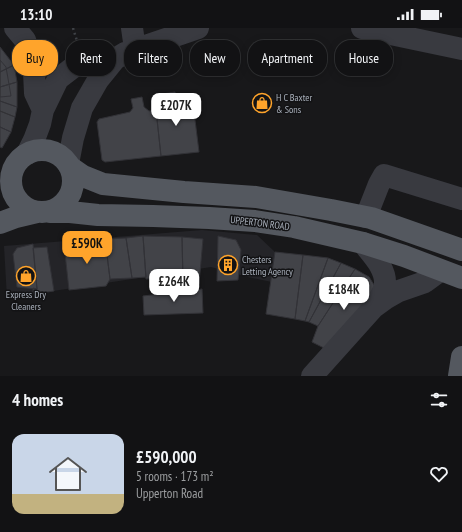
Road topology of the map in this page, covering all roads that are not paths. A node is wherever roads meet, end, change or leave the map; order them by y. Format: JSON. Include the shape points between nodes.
{"nodes":[{"id":1,"x":15,"y":28,"type":"edge"},
{"id":2,"x":132,"y":28,"type":"edge"},
{"id":3,"x":198,"y":28,"type":"edge"},
{"id":4,"x":362,"y":28,"type":"edge"},
{"id":5,"x":134,"y":40,"type":"edge"},
{"id":6,"x":162,"y":40,"type":"edge"},
{"id":7,"x":462,"y":49,"type":"edge"},
{"id":8,"x":66,"y":73,"type":"edge"},
{"id":9,"x":101,"y":76,"type":"edge"},
{"id":10,"x":43,"y":110,"type":"junction"},
{"id":11,"x":69,"y":166,"type":"junction"},
{"id":12,"x":13,"y":168,"type":"edge"},
{"id":13,"x":462,"y":199,"type":"edge"},
{"id":14,"x":44,"y":212,"type":"junction"},
{"id":15,"x":366,"y":217,"type":"junction"},
{"id":16,"x":0,"y":223,"type":"edge"},
{"id":17,"x":363,"y":243,"type":"junction"},
{"id":18,"x":462,"y":250,"type":"edge"},
{"id":19,"x":440,"y":271,"type":"junction"},
{"id":20,"x":462,"y":278,"type":"edge"},
{"id":21,"x":374,"y":307,"type":"junction"},
{"id":22,"x":462,"y":357,"type":"edge"},
{"id":23,"x":312,"y":376,"type":"edge"},
{"id":24,"x":459,"y":376,"type":"edge"}],
"edges":[{"from":1,"to":10,"type":"street","via":[[25,40],[34,72],[35,93]]},
{"from":2,"to":5,"type":"street"},
{"from":3,"to":6,"type":"street"},
{"from":4,"to":7,"type":"street"},
{"from":8,"to":10,"type":"street","via":[[58,79]]},
{"from":9,"to":11,"type":"street","via":[[82,108],[73,138]]},
{"from":10,"to":12,"type":"street","via":[[34,140]]},
{"from":11,"to":12,"type":"main road","via":[[58,154],[48,150],[37,150]]},
{"from":11,"to":14,"type":"main road","via":[[73,181],[72,191],[59,207]]},
{"from":11,"to":15,"type":"main road","via":[[83,176],[102,184],[256,197]]},
{"from":12,"to":14,"type":"main road","via":[[10,182],[14,196],[24,207]]},
{"from":13,"to":15,"type":"street","via":[[384,175]]},
{"from":14,"to":16,"type":"main road"},
{"from":14,"to":17,"type":"main road","name":"UPPERTON ROAD","via":[[255,221]]},
{"from":15,"to":18,"type":"main road"},
{"from":17,"to":19,"type":"main road","name":"UPPERTON ROAD"},
{"from":17,"to":21,"type":"street","via":[[382,270],[385,284]]},
{"from":19,"to":20,"type":"main road","name":"UPPERTON ROAD"},
{"from":19,"to":21,"type":"street","via":[[425,282],[399,291]]},
{"from":21,"to":23,"type":"street"},
{"from":22,"to":24,"type":"main road"}]}
